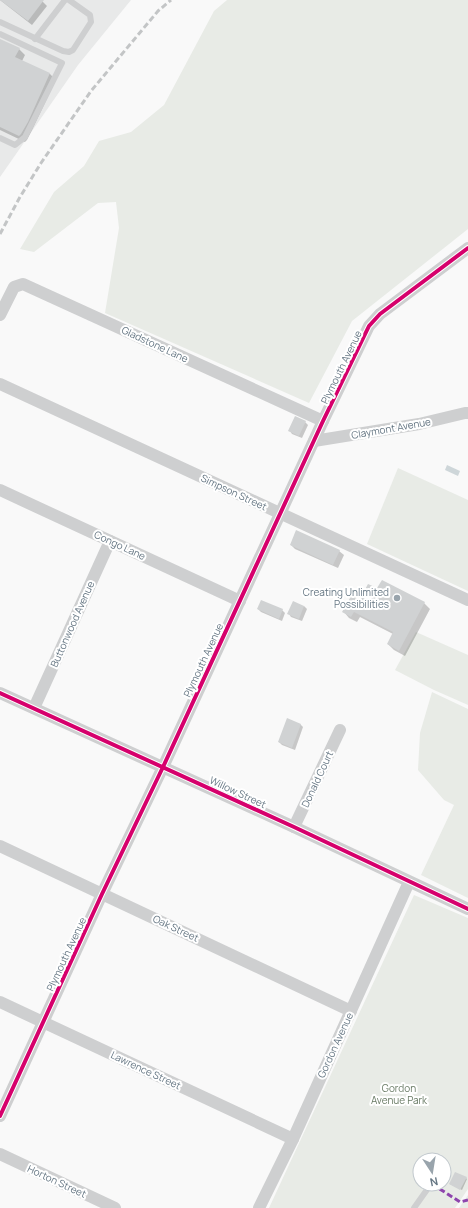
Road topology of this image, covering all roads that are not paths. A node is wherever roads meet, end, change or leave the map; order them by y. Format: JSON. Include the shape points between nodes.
{"nodes":[{"id":1,"x":65,"y":0,"type":"edge"},
{"id":2,"x":70,"y":0,"type":"edge"},
{"id":3,"x":0,"y":22,"type":"edge"},
{"id":4,"x":0,"y":34,"type":"edge"},
{"id":5,"x":35,"y":39,"type":"junction"},
{"id":6,"x":0,"y":138,"type":"edge"},
{"id":7,"x":468,"y":248,"type":"edge"},
{"id":8,"x":0,"y":315,"type":"edge"},
{"id":9,"x":0,"y":384,"type":"edge"},
{"id":10,"x":467,"y":412,"type":"edge"},
{"id":11,"x":323,"y":421,"type":"junction"},
{"id":12,"x":314,"y":441,"type":"junction"},
{"id":13,"x":0,"y":490,"type":"edge"},
{"id":14,"x":280,"y":514,"type":"junction"},
{"id":15,"x":110,"y":540,"type":"junction"},
{"id":16,"x":468,"y":600,"type":"edge"},
{"id":17,"x":240,"y":601,"type":"junction"},
{"id":18,"x":0,"y":693,"type":"edge"},
{"id":19,"x":34,"y":708,"type":"junction"},
{"id":20,"x":340,"y":730,"type":"dead end"},
{"id":21,"x":163,"y":767,"type":"junction"},
{"id":22,"x":294,"y":827,"type":"junction"},
{"id":23,"x":0,"y":846,"type":"edge"},
{"id":24,"x":409,"y":882,"type":"junction"},
{"id":25,"x":102,"y":894,"type":"junction"},
{"id":26,"x":468,"y":909,"type":"edge"},
{"id":27,"x":0,"y":1002,"type":"edge"},
{"id":28,"x":351,"y":1011,"type":"junction"},
{"id":29,"x":43,"y":1022,"type":"junction"},
{"id":30,"x":0,"y":1116,"type":"edge"},
{"id":31,"x":293,"y":1139,"type":"junction"},
{"id":32,"x":0,"y":1154,"type":"edge"},
{"id":33,"x":425,"y":1192,"type":"edge"},
{"id":34,"x":115,"y":1208,"type":"edge"},
{"id":35,"x":259,"y":1208,"type":"edge"},
{"id":36,"x":414,"y":1208,"type":"edge"}],
"edges":[{"from":1,"to":5,"type":"lane"},
{"from":2,"to":5,"type":"lane","via":[[90,15],[91,22],[73,50],[63,51]]},
{"from":3,"to":5,"type":"lane"},
{"from":4,"to":6,"type":"lane","via":[[62,63],[25,137],[15,145]]},
{"from":7,"to":11,"type":"street","name":"Plymouth Avenue","via":[[380,314],[369,326]]},
{"from":8,"to":11,"type":"street","name":"Gladstone Lane","via":[[14,287],[23,284]]},
{"from":9,"to":14,"type":"street","name":"Simpson Street"},
{"from":10,"to":12,"type":"street","name":"Claymont Avenue","via":[[419,424]]},
{"from":11,"to":12,"type":"street","name":"Plymouth Avenue"},
{"from":12,"to":14,"type":"street","name":"Plymouth Avenue"},
{"from":13,"to":15,"type":"street","name":"Congo Lane"},
{"from":14,"to":16,"type":"street","name":"Simpson Street"},
{"from":14,"to":17,"type":"street","name":"Plymouth Avenue"},
{"from":15,"to":17,"type":"street","name":"Congo Lane"},
{"from":15,"to":19,"type":"street","name":"Buttonwood Avenue"},
{"from":17,"to":21,"type":"street","name":"Plymouth Avenue"},
{"from":18,"to":19,"type":"street","name":"Willow Street"},
{"from":19,"to":21,"type":"street","name":"Willow Street"},
{"from":20,"to":22,"type":"street","name":"Donald Court"},
{"from":21,"to":22,"type":"street","name":"Willow Street"},
{"from":21,"to":25,"type":"street","name":"Plymouth Avenue"},
{"from":22,"to":24,"type":"street","name":"Willow Street"},
{"from":23,"to":25,"type":"street","name":"Oak Street"},
{"from":24,"to":26,"type":"street","name":"Willow Street"},
{"from":24,"to":28,"type":"street","name":"Gordon Avenue"},
{"from":25,"to":28,"type":"street","name":"Oak Street"},
{"from":25,"to":29,"type":"street","name":"Plymouth Avenue"},
{"from":27,"to":29,"type":"street","name":"Lawrence Street"},
{"from":28,"to":31,"type":"street","name":"Gordon Avenue"},
{"from":29,"to":30,"type":"street","name":"Plymouth Avenue"},
{"from":29,"to":31,"type":"street","name":"Lawrence Street"},
{"from":31,"to":35,"type":"street","name":"Gordon Avenue"},
{"from":32,"to":34,"type":"street","name":"Horton Street"},
{"from":33,"to":36,"type":"lane"}]}
